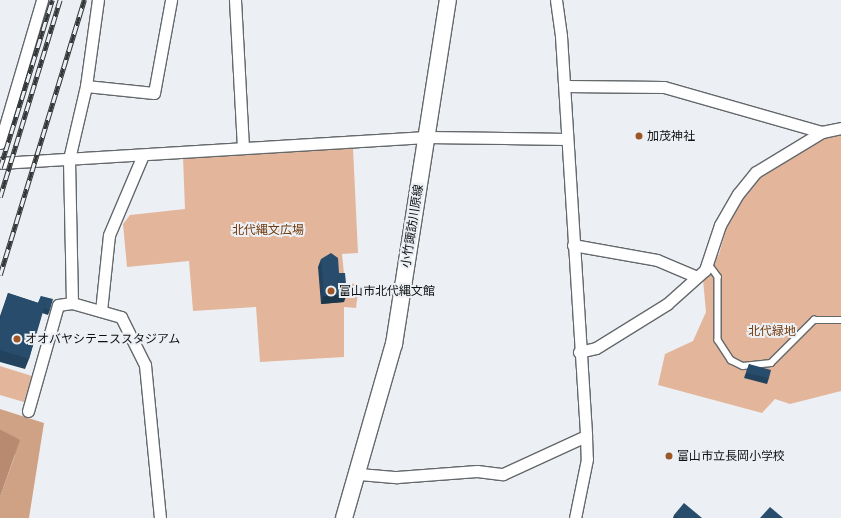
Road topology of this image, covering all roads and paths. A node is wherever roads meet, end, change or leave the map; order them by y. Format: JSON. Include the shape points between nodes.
{"nodes":[{"id":1,"x":42,"y":0,"type":"edge"},
{"id":2,"x":98,"y":0,"type":"edge"},
{"id":3,"x":171,"y":0,"type":"edge"},
{"id":4,"x":235,"y":0,"type":"edge"},
{"id":5,"x":448,"y":0,"type":"edge"},
{"id":6,"x":556,"y":0,"type":"edge"},
{"id":7,"x":86,"y":86,"type":"junction"},
{"id":8,"x":565,"y":86,"type":"junction"},
{"id":9,"x":841,"y":128,"type":"edge"},
{"id":10,"x":822,"y":132,"type":"junction"},
{"id":11,"x":426,"y":137,"type":"junction"},
{"id":12,"x":566,"y":139,"type":"junction"},
{"id":13,"x":0,"y":143,"type":"edge"},
{"id":14,"x":243,"y":148,"type":"junction"},
{"id":15,"x":143,"y":155,"type":"junction"},
{"id":16,"x":69,"y":159,"type":"junction"},
{"id":17,"x":0,"y":163,"type":"edge"},
{"id":18,"x":573,"y":245,"type":"junction"},
{"id":19,"x":708,"y":263,"type":"junction"},
{"id":20,"x":697,"y":277,"type":"junction"},
{"id":21,"x":72,"y":303,"type":"junction"},
{"id":22,"x":101,"y":311,"type":"junction"},
{"id":23,"x":841,"y":320,"type":"edge"},
{"id":24,"x":579,"y":352,"type":"junction"},
{"id":25,"x":28,"y":411,"type":"dead end"},
{"id":26,"x":586,"y":436,"type":"junction"},
{"id":27,"x":360,"y":474,"type":"junction"},
{"id":28,"x":160,"y":518,"type":"edge"},
{"id":29,"x":344,"y":518,"type":"edge"},
{"id":30,"x":575,"y":518,"type":"edge"}],
"edges":[{"from":1,"to":13,"type":"street"},
{"from":2,"to":7,"type":"street"},
{"from":3,"to":7,"type":"street","via":[[154,92]]},
{"from":4,"to":14,"type":"street"},
{"from":5,"to":11,"type":"main road","name":"小竹諏訪川原線"},
{"from":6,"to":8,"type":"street"},
{"from":7,"to":16,"type":"street"},
{"from":8,"to":10,"type":"street","via":[[664,87]]},
{"from":8,"to":12,"type":"street"},
{"from":9,"to":10,"type":"street"},
{"from":10,"to":19,"type":"street","via":[[756,172],[738,194],[720,225]]},
{"from":11,"to":12,"type":"street"},
{"from":11,"to":14,"type":"street"},
{"from":11,"to":27,"type":"main road","name":"小竹諏訪川原線","via":[[394,344]]},
{"from":12,"to":18,"type":"street"},
{"from":14,"to":15,"type":"street"},
{"from":15,"to":16,"type":"street"},
{"from":15,"to":22,"type":"street","via":[[109,235]]},
{"from":16,"to":17,"type":"street"},
{"from":16,"to":21,"type":"street"},
{"from":18,"to":20,"type":"street","via":[[657,260]]},
{"from":18,"to":24,"type":"street"},
{"from":19,"to":20,"type":"street"},
{"from":19,"to":23,"type":"lane","via":[[718,277],[718,340],[731,360],[743,366],[771,363],[814,320]]},
{"from":20,"to":24,"type":"street","via":[[667,304],[596,348]]},
{"from":21,"to":22,"type":"street"},
{"from":21,"to":25,"type":"street","via":[[58,305]]},
{"from":22,"to":28,"type":"street","via":[[121,317],[145,365]]},
{"from":24,"to":26,"type":"street"},
{"from":26,"to":27,"type":"street","via":[[503,474],[477,471],[397,477]]},
{"from":26,"to":30,"type":"street","via":[[587,459]]},
{"from":27,"to":29,"type":"main road","name":"小竹諏訪川原線"}]}
